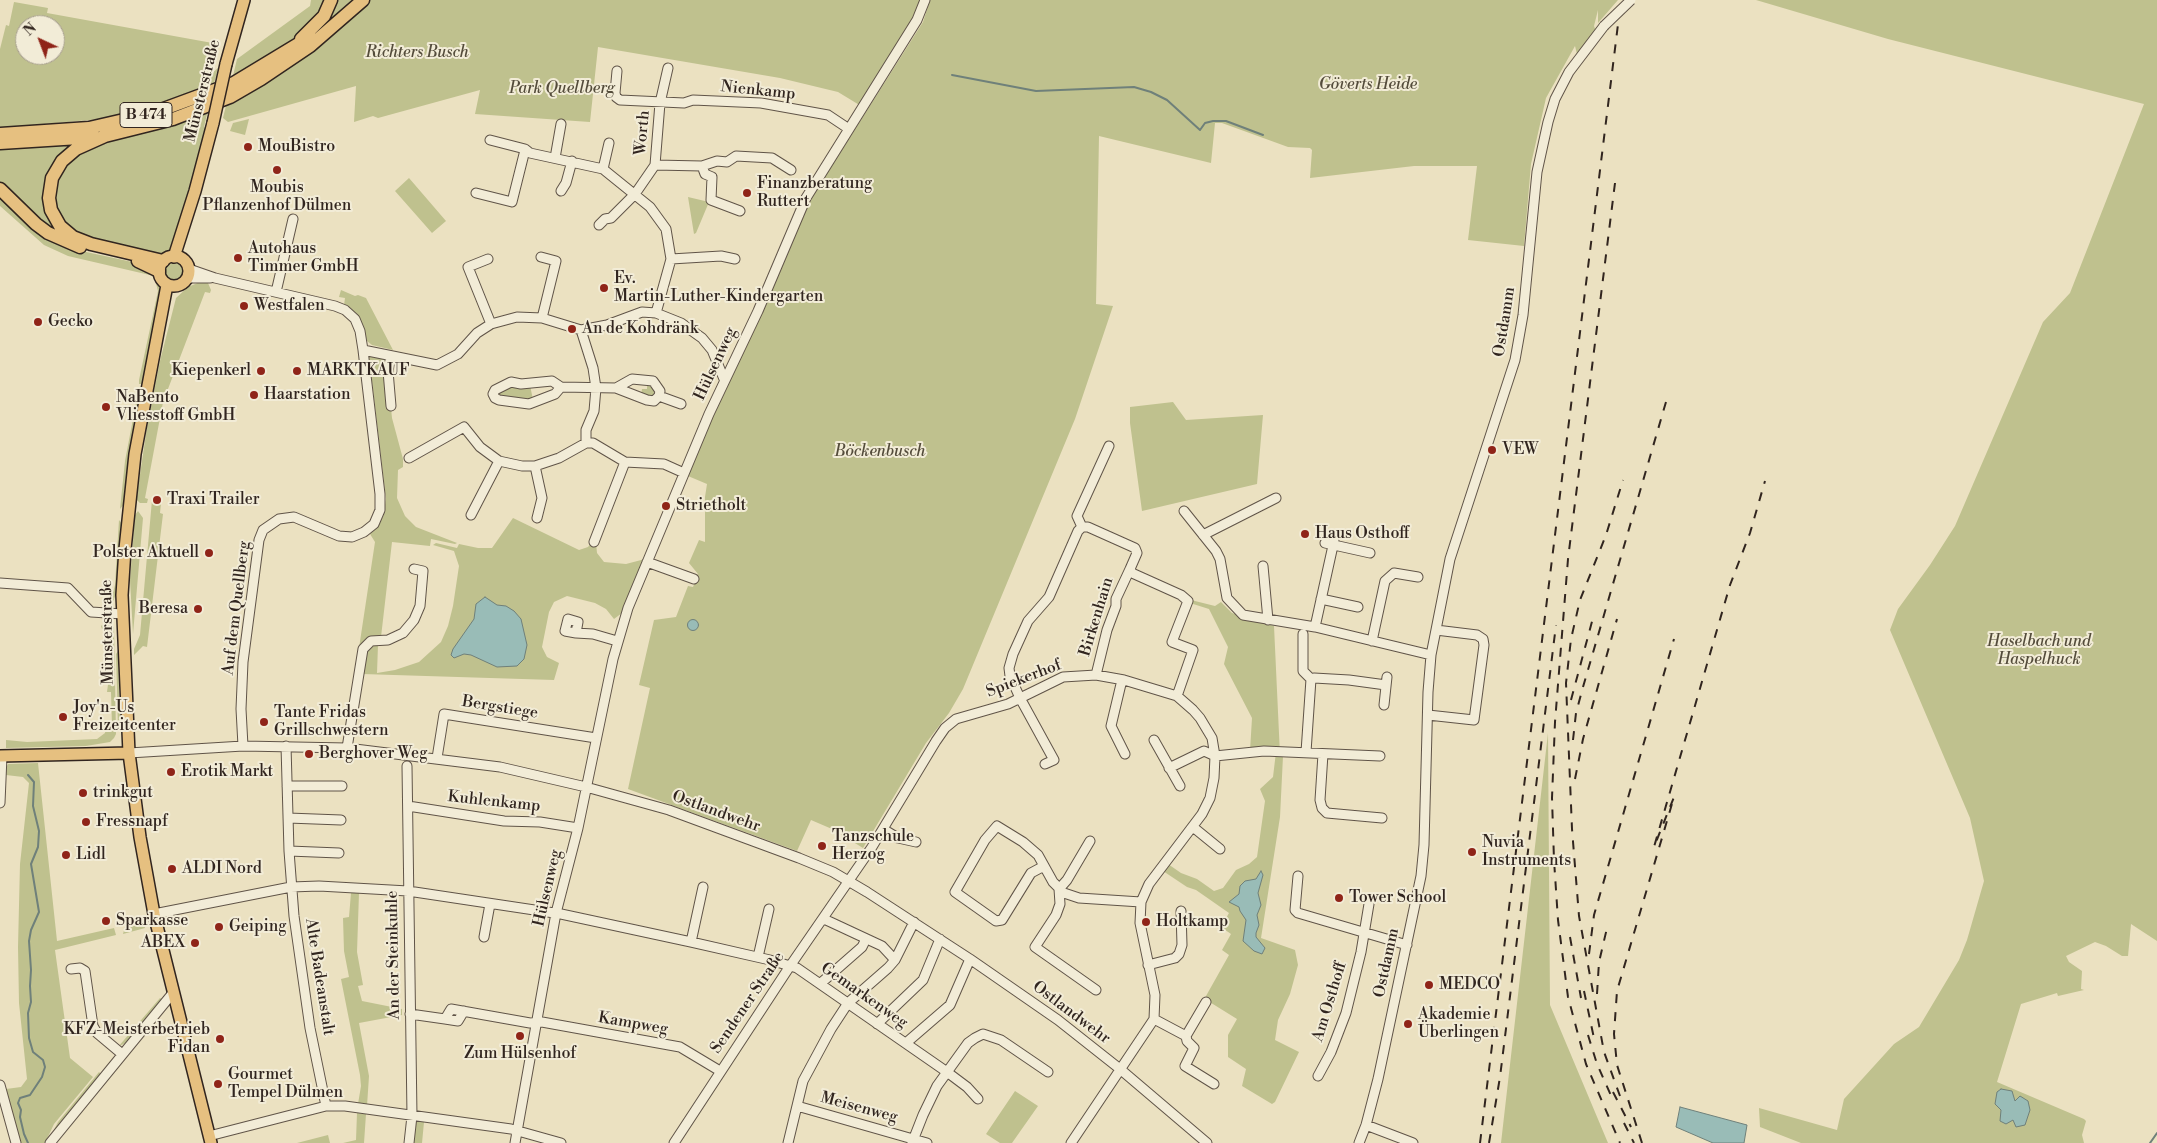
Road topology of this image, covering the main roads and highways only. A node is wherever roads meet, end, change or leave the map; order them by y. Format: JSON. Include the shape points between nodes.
{"nodes":[{"id":1,"x":244,"y":0,"type":"edge"},
{"id":2,"x":331,"y":0,"type":"edge"},
{"id":3,"x":352,"y":0,"type":"edge"},
{"id":4,"x":363,"y":0,"type":"edge"},
{"id":5,"x":281,"y":55,"type":"junction"},
{"id":6,"x":0,"y":134,"type":"edge"},
{"id":7,"x":105,"y":136,"type":"junction"},
{"id":8,"x":0,"y":143,"type":"edge"},
{"id":9,"x":0,"y":190,"type":"edge"},
{"id":10,"x":176,"y":266,"type":"junction"},
{"id":11,"x":171,"y":286,"type":"junction"},
{"id":12,"x":129,"y":754,"type":"junction"},
{"id":13,"x":1,"y":756,"type":"edge"},
{"id":14,"x":210,"y":1140,"type":"edge"}],
"edges":[{"from":1,"to":10,"type":"main road","name":"Münsterstraße","bridge":true,"via":[[195,191],[183,252]]},
{"from":2,"to":5,"type":"highway","via":[[324,16],[311,32]]},
{"from":3,"to":5,"type":"highway","number":"B 474","via":[[314,34]]},
{"from":4,"to":7,"type":"highway","number":"B 474","via":[[310,46],[230,96],[173,119]]},
{"from":5,"to":6,"type":"highway","number":"B 474","via":[[234,83],[150,114],[89,128]]},
{"from":7,"to":8,"type":"highway","number":"B 474"},
{"from":7,"to":10,"type":"highway","via":[[76,149],[56,169],[50,188],[51,210],[60,226],[73,237]]},
{"from":9,"to":10,"type":"highway","via":[[36,224],[62,240],[138,261]]},
{"from":10,"to":11,"type":"main road","via":[[182,284]]},
{"from":10,"to":11,"type":"main road","via":[[161,279]]},
{"from":11,"to":12,"type":"main road","name":"Münsterstraße","via":[[153,354],[131,489],[125,549],[123,614]]},
{"from":12,"to":13,"type":"main road"},
{"from":12,"to":14,"type":"main road","name":"Münsterstraße","via":[[154,914]]}]}
